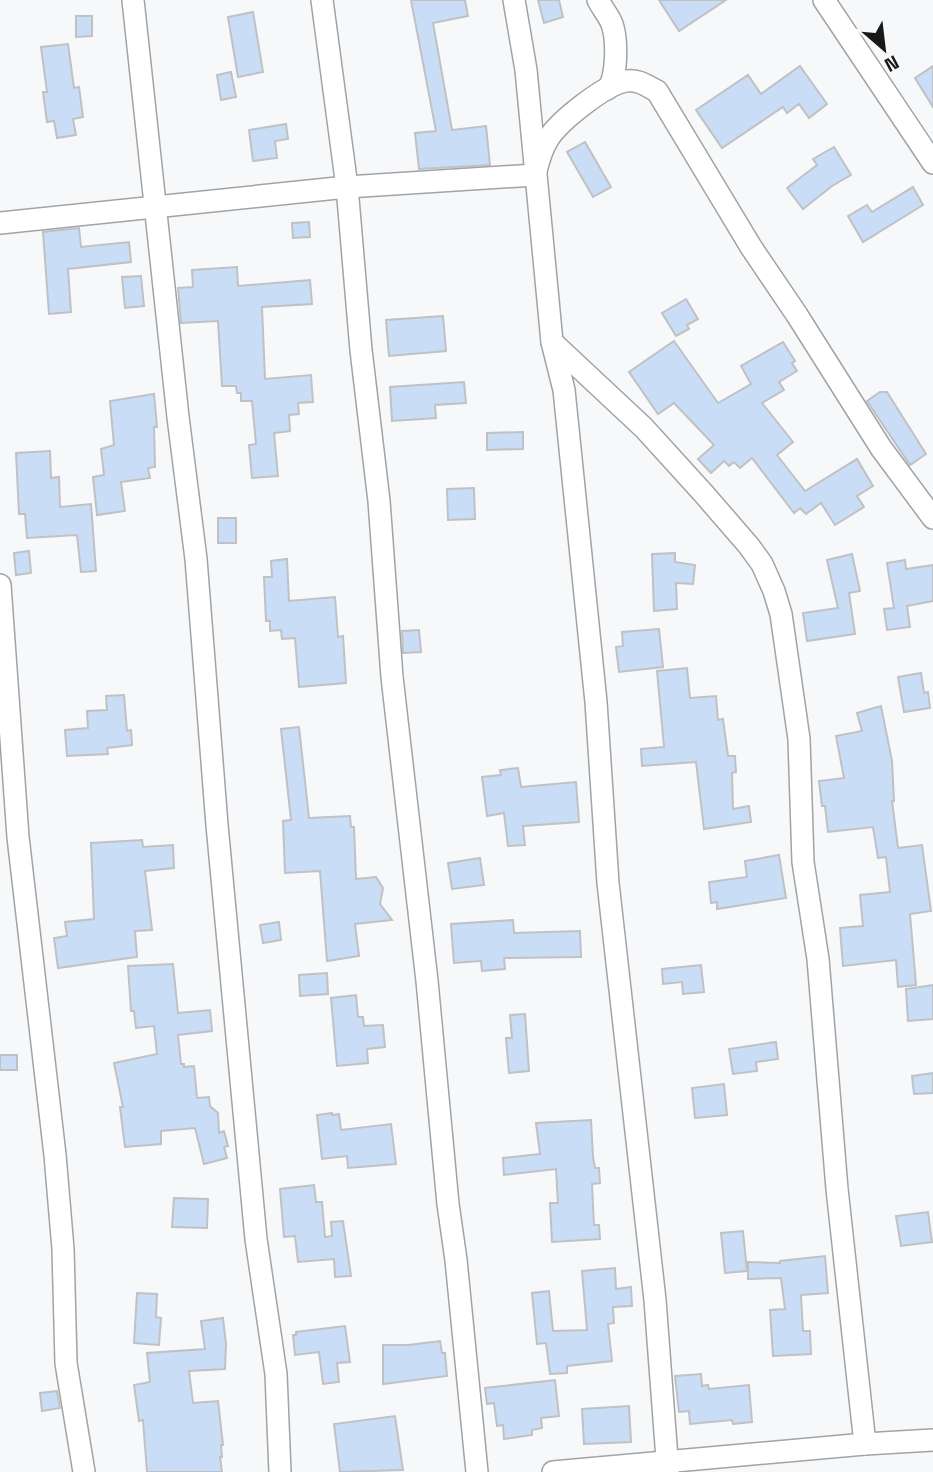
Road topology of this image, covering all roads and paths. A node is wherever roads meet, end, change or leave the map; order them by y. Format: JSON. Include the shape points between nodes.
{"nodes":[{"id":1,"x":133,"y":0,"type":"edge"},
{"id":2,"x":322,"y":0,"type":"edge"},
{"id":3,"x":514,"y":0,"type":"edge"},
{"id":4,"x":598,"y":0,"type":"edge"},
{"id":5,"x":824,"y":0,"type":"edge"},
{"id":6,"x":607,"y":89,"type":"junction"},
{"id":7,"x":530,"y":115,"type":"junction"},
{"id":8,"x":555,"y":129,"type":"junction"},
{"id":9,"x":933,"y":163,"type":"edge"},
{"id":10,"x":535,"y":175,"type":"junction"},
{"id":11,"x":347,"y":187,"type":"junction"},
{"id":12,"x":157,"y":205,"type":"junction"},
{"id":13,"x":0,"y":223,"type":"edge"},
{"id":14,"x":552,"y":342,"type":"junction"},
{"id":15,"x":933,"y":518,"type":"edge"},
{"id":16,"x":0,"y":585,"type":"edge"},
{"id":17,"x":933,"y":1440,"type":"edge"},
{"id":18,"x":865,"y":1444,"type":"junction"},
{"id":19,"x":668,"y":1466,"type":"edge"},
{"id":20,"x":83,"y":1472,"type":"edge"},
{"id":21,"x":280,"y":1472,"type":"edge"},
{"id":22,"x":477,"y":1472,"type":"edge"},
{"id":23,"x":553,"y":1472,"type":"edge"}],
"edges":[{"from":1,"to":12,"type":"street"},
{"from":2,"to":11,"type":"street"},
{"from":3,"to":7,"type":"street"},
{"from":4,"to":6,"type":"street","via":[[612,23],[615,41],[613,77]]},
{"from":5,"to":9,"type":"street"},
{"from":6,"to":8,"type":"street"},
{"from":6,"to":15,"type":"street","via":[[626,81],[657,91],[751,247],[881,448]]},
{"from":7,"to":8,"type":"street","via":[[541,130]]},
{"from":7,"to":10,"type":"street"},
{"from":8,"to":10,"type":"street"},
{"from":10,"to":11,"type":"street"},
{"from":10,"to":14,"type":"street"},
{"from":11,"to":12,"type":"street"},
{"from":11,"to":22,"type":"street","via":[[392,677]]},
{"from":12,"to":13,"type":"street"},
{"from":12,"to":21,"type":"street","via":[[196,559],[256,1239],[276,1374]]},
{"from":14,"to":18,"type":"street","via":[[644,428],[704,494],[762,565],[774,591],[799,739],[803,862],[818,959]]},
{"from":14,"to":19,"type":"street","via":[[565,390],[581,545],[608,883],[655,1300]]},
{"from":16,"to":20,"type":"street","via":[[18,837],[55,1155],[66,1363]]},
{"from":17,"to":18,"type":"street"},
{"from":18,"to":19,"type":"street"},
{"from":19,"to":23,"type":"street"}]}
